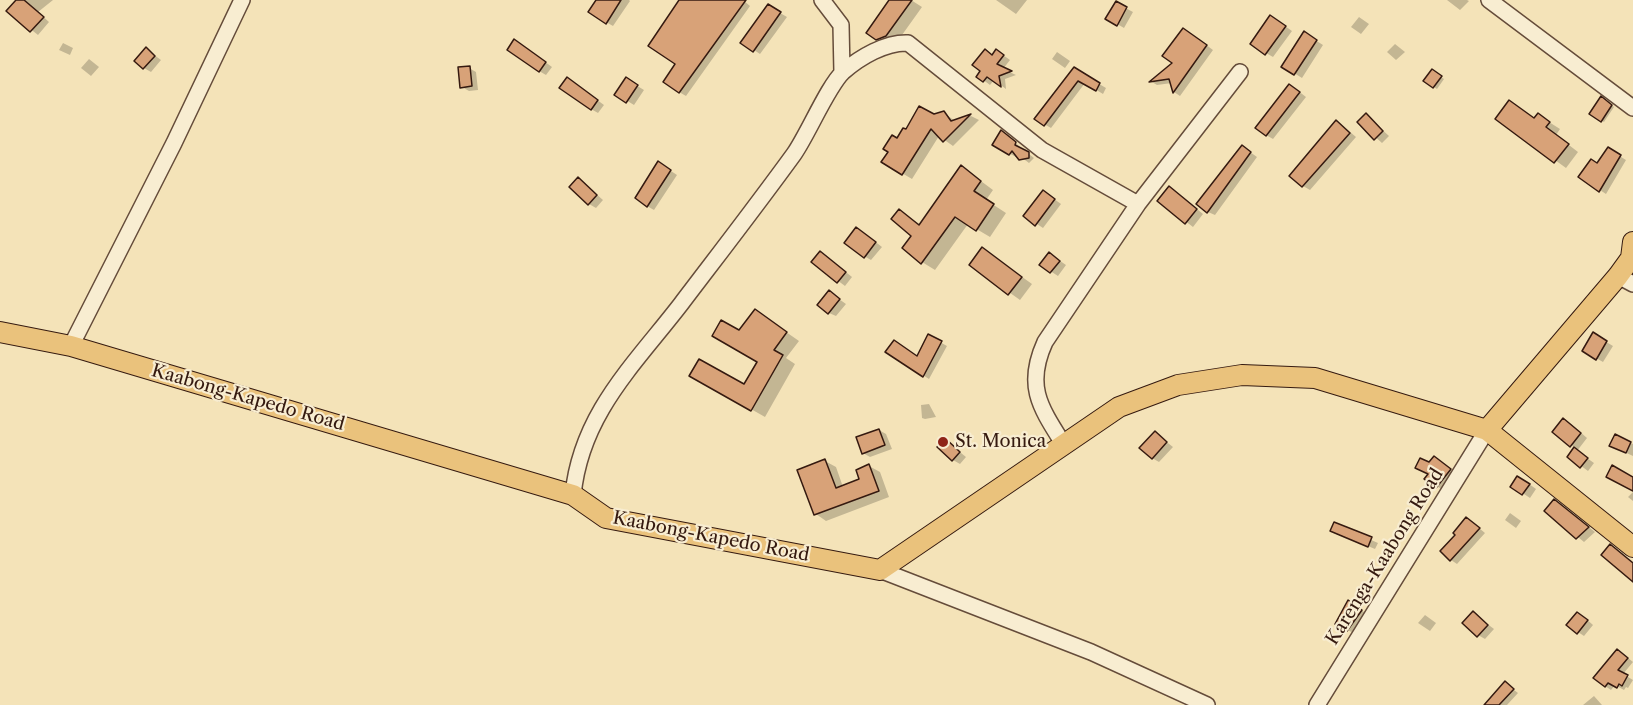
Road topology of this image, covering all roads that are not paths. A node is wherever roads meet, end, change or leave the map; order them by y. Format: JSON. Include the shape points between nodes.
{"nodes":[{"id":1,"x":242,"y":0,"type":"edge"},
{"id":2,"x":822,"y":0,"type":"edge"},
{"id":3,"x":1490,"y":0,"type":"edge"},
{"id":4,"x":1240,"y":72,"type":"dead end"},
{"id":5,"x":842,"y":73,"type":"junction"},
{"id":6,"x":1633,"y":108,"type":"edge"},
{"id":7,"x":1137,"y":204,"type":"junction"},
{"id":8,"x":1632,"y":252,"type":"edge"},
{"id":9,"x":1625,"y":280,"type":"edge"},
{"id":10,"x":0,"y":332,"type":"edge"},
{"id":11,"x":71,"y":346,"type":"junction"},
{"id":12,"x":1487,"y":430,"type":"junction"},
{"id":13,"x":1064,"y":445,"type":"junction"},
{"id":14,"x":573,"y":495,"type":"junction"},
{"id":15,"x":1633,"y":547,"type":"edge"},
{"id":16,"x":880,"y":570,"type":"junction"},
{"id":17,"x":1207,"y":705,"type":"edge"},
{"id":18,"x":1317,"y":705,"type":"edge"}],
"edges":[{"from":1,"to":11,"type":"street"},
{"from":2,"to":5,"type":"street","via":[[841,25]]},
{"from":3,"to":6,"type":"street"},
{"from":4,"to":7,"type":"street"},
{"from":5,"to":7,"type":"street","via":[[894,42],[908,43],[1042,150]]},
{"from":5,"to":14,"type":"street","via":[[769,189],[603,404],[584,443]]},
{"from":7,"to":13,"type":"street","via":[[1039,354],[1035,388],[1040,405]]},
{"from":8,"to":9,"type":"main road"},
{"from":9,"to":12,"type":"main road"},
{"from":10,"to":11,"type":"main road","name":"Kaabong-Kapedo Road"},
{"from":11,"to":14,"type":"main road","name":"Kaabong-Kapedo Road"},
{"from":12,"to":13,"type":"main road","via":[[1315,378],[1242,375],[1178,385],[1119,407]]},
{"from":12,"to":15,"type":"main road"},
{"from":12,"to":18,"type":"street","name":"Karenga-Kaabong Road"},
{"from":13,"to":16,"type":"main road"},
{"from":14,"to":16,"type":"main road","name":"Kaabong-Kapedo Road","via":[[606,518]]},
{"from":16,"to":17,"type":"street","name":"Kaabong-Kapedo Road","via":[[1091,652]]}]}
